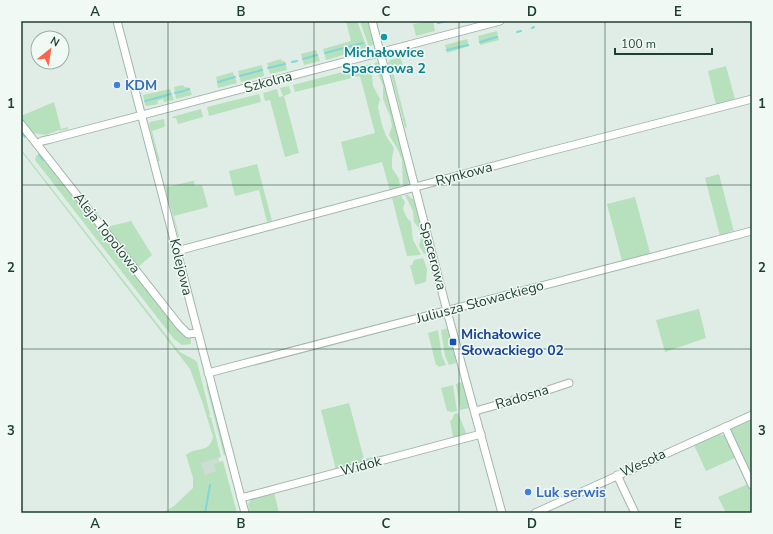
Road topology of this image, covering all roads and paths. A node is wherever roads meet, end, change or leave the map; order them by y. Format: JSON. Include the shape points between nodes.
{"nodes":[{"id":1,"x":116,"y":21,"type":"edge"},
{"id":2,"x":372,"y":21,"type":"edge"},
{"id":3,"x":500,"y":21,"type":"edge"},
{"id":4,"x":380,"y":52,"type":"junction"},
{"id":5,"x":752,"y":99,"type":"edge"},
{"id":6,"x":141,"y":116,"type":"junction"},
{"id":7,"x":21,"y":124,"type":"edge"},
{"id":8,"x":37,"y":144,"type":"junction"},
{"id":9,"x":415,"y":188,"type":"junction"},
{"id":10,"x":752,"y":231,"type":"edge"},
{"id":11,"x":177,"y":251,"type":"junction"},
{"id":12,"x":448,"y":311,"type":"junction"},
{"id":13,"x":197,"y":333,"type":"junction"},
{"id":14,"x":208,"y":373,"type":"junction"},
{"id":15,"x":569,"y":383,"type":"dead end"},
{"id":16,"x":475,"y":411,"type":"junction"},
{"id":17,"x":752,"y":414,"type":"edge"},
{"id":18,"x":725,"y":427,"type":"junction"},
{"id":19,"x":481,"y":434,"type":"junction"},
{"id":20,"x":617,"y":475,"type":"junction"},
{"id":21,"x":752,"y":485,"type":"edge"},
{"id":22,"x":241,"y":498,"type":"junction"},
{"id":23,"x":245,"y":513,"type":"edge"},
{"id":24,"x":502,"y":513,"type":"edge"},
{"id":25,"x":535,"y":513,"type":"edge"},
{"id":26,"x":635,"y":513,"type":"edge"}],
"edges":[{"from":1,"to":6,"type":"street","name":"Kolejowa"},
{"from":2,"to":4,"type":"street","name":"Spacerowa"},
{"from":3,"to":4,"type":"street","name":"Szkolna"},
{"from":4,"to":6,"type":"street","name":"Szkolna"},
{"from":4,"to":9,"type":"street","name":"Spacerowa"},
{"from":5,"to":9,"type":"street","name":"Rynkowa"},
{"from":6,"to":8,"type":"street","name":"Szkolna"},
{"from":6,"to":11,"type":"street","name":"Kolejowa"},
{"from":7,"to":8,"type":"street","name":"Aleja Topolowa"},
{"from":8,"to":13,"type":"street","name":"Aleja Topolowa","via":[[179,325],[187,333]]},
{"from":9,"to":11,"type":"street","name":"Rynkowa"},
{"from":9,"to":12,"type":"street","name":"Spacerowa"},
{"from":10,"to":12,"type":"street","name":"Juliusza Słowackiego"},
{"from":11,"to":13,"type":"street","name":"Kolejowa"},
{"from":12,"to":14,"type":"street","name":"Juliusza Słowackiego"},
{"from":12,"to":16,"type":"street","name":"Spacerowa"},
{"from":13,"to":14,"type":"street","name":"Kolejowa"},
{"from":14,"to":22,"type":"street","name":"Kolejowa"},
{"from":15,"to":16,"type":"street","name":"Radosna"},
{"from":16,"to":19,"type":"street","name":"Spacerowa"},
{"from":17,"to":18,"type":"street","name":"Wesoła"},
{"from":18,"to":20,"type":"street","name":"Wesoła"},
{"from":18,"to":21,"type":"street"},
{"from":19,"to":22,"type":"street","name":"Widok"},
{"from":19,"to":24,"type":"street","name":"Spacerowa"},
{"from":20,"to":25,"type":"street","name":"Wesoła"},
{"from":20,"to":26,"type":"street"},
{"from":22,"to":23,"type":"street","name":"Kolejowa"}]}
